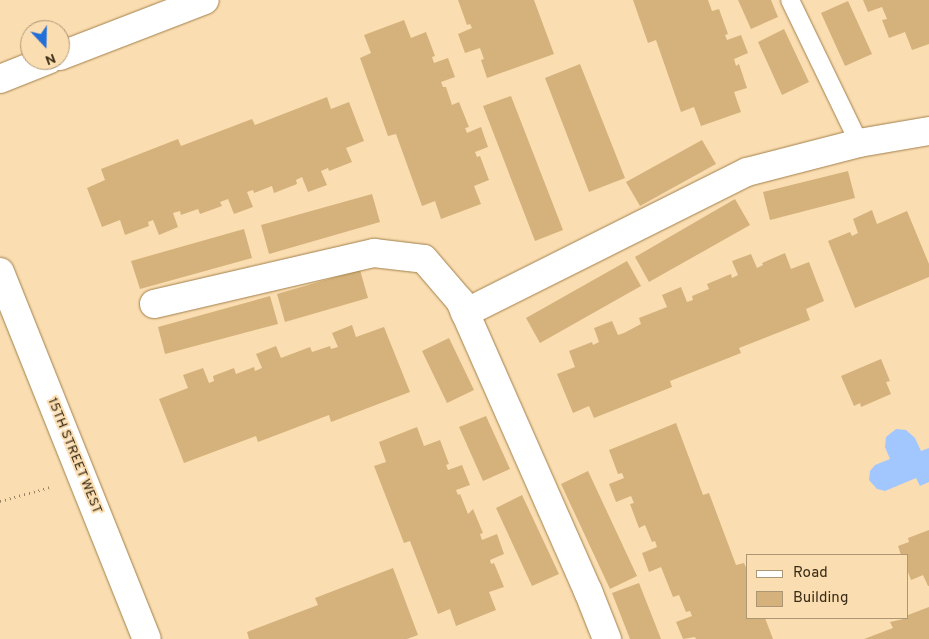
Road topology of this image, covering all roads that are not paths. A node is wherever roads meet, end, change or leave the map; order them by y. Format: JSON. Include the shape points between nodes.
{"nodes":[{"id":1,"x":205,"y":0,"type":"edge"},
{"id":2,"x":790,"y":0,"type":"edge"},
{"id":3,"x":70,"y":52,"type":"edge"},
{"id":4,"x":21,"y":70,"type":"edge"},
{"id":5,"x":0,"y":78,"type":"edge"},
{"id":6,"x":929,"y":131,"type":"edge"},
{"id":7,"x":859,"y":143,"type":"junction"},
{"id":8,"x":0,"y":272,"type":"edge"},
{"id":9,"x":154,"y":304,"type":"dead end"},
{"id":10,"x":465,"y":314,"type":"junction"},
{"id":11,"x":147,"y":639,"type":"edge"},
{"id":12,"x":607,"y":639,"type":"edge"}],
"edges":[{"from":1,"to":3,"type":"street"},
{"from":2,"to":7,"type":"lane"},
{"from":4,"to":5,"type":"street"},
{"from":6,"to":7,"type":"street"},
{"from":7,"to":10,"type":"street","via":[[747,172]]},
{"from":8,"to":11,"type":"street","name":"15TH STREET WEST"},
{"from":9,"to":10,"type":"street","via":[[374,253],[424,259],[460,301]]},
{"from":10,"to":12,"type":"street"}]}
